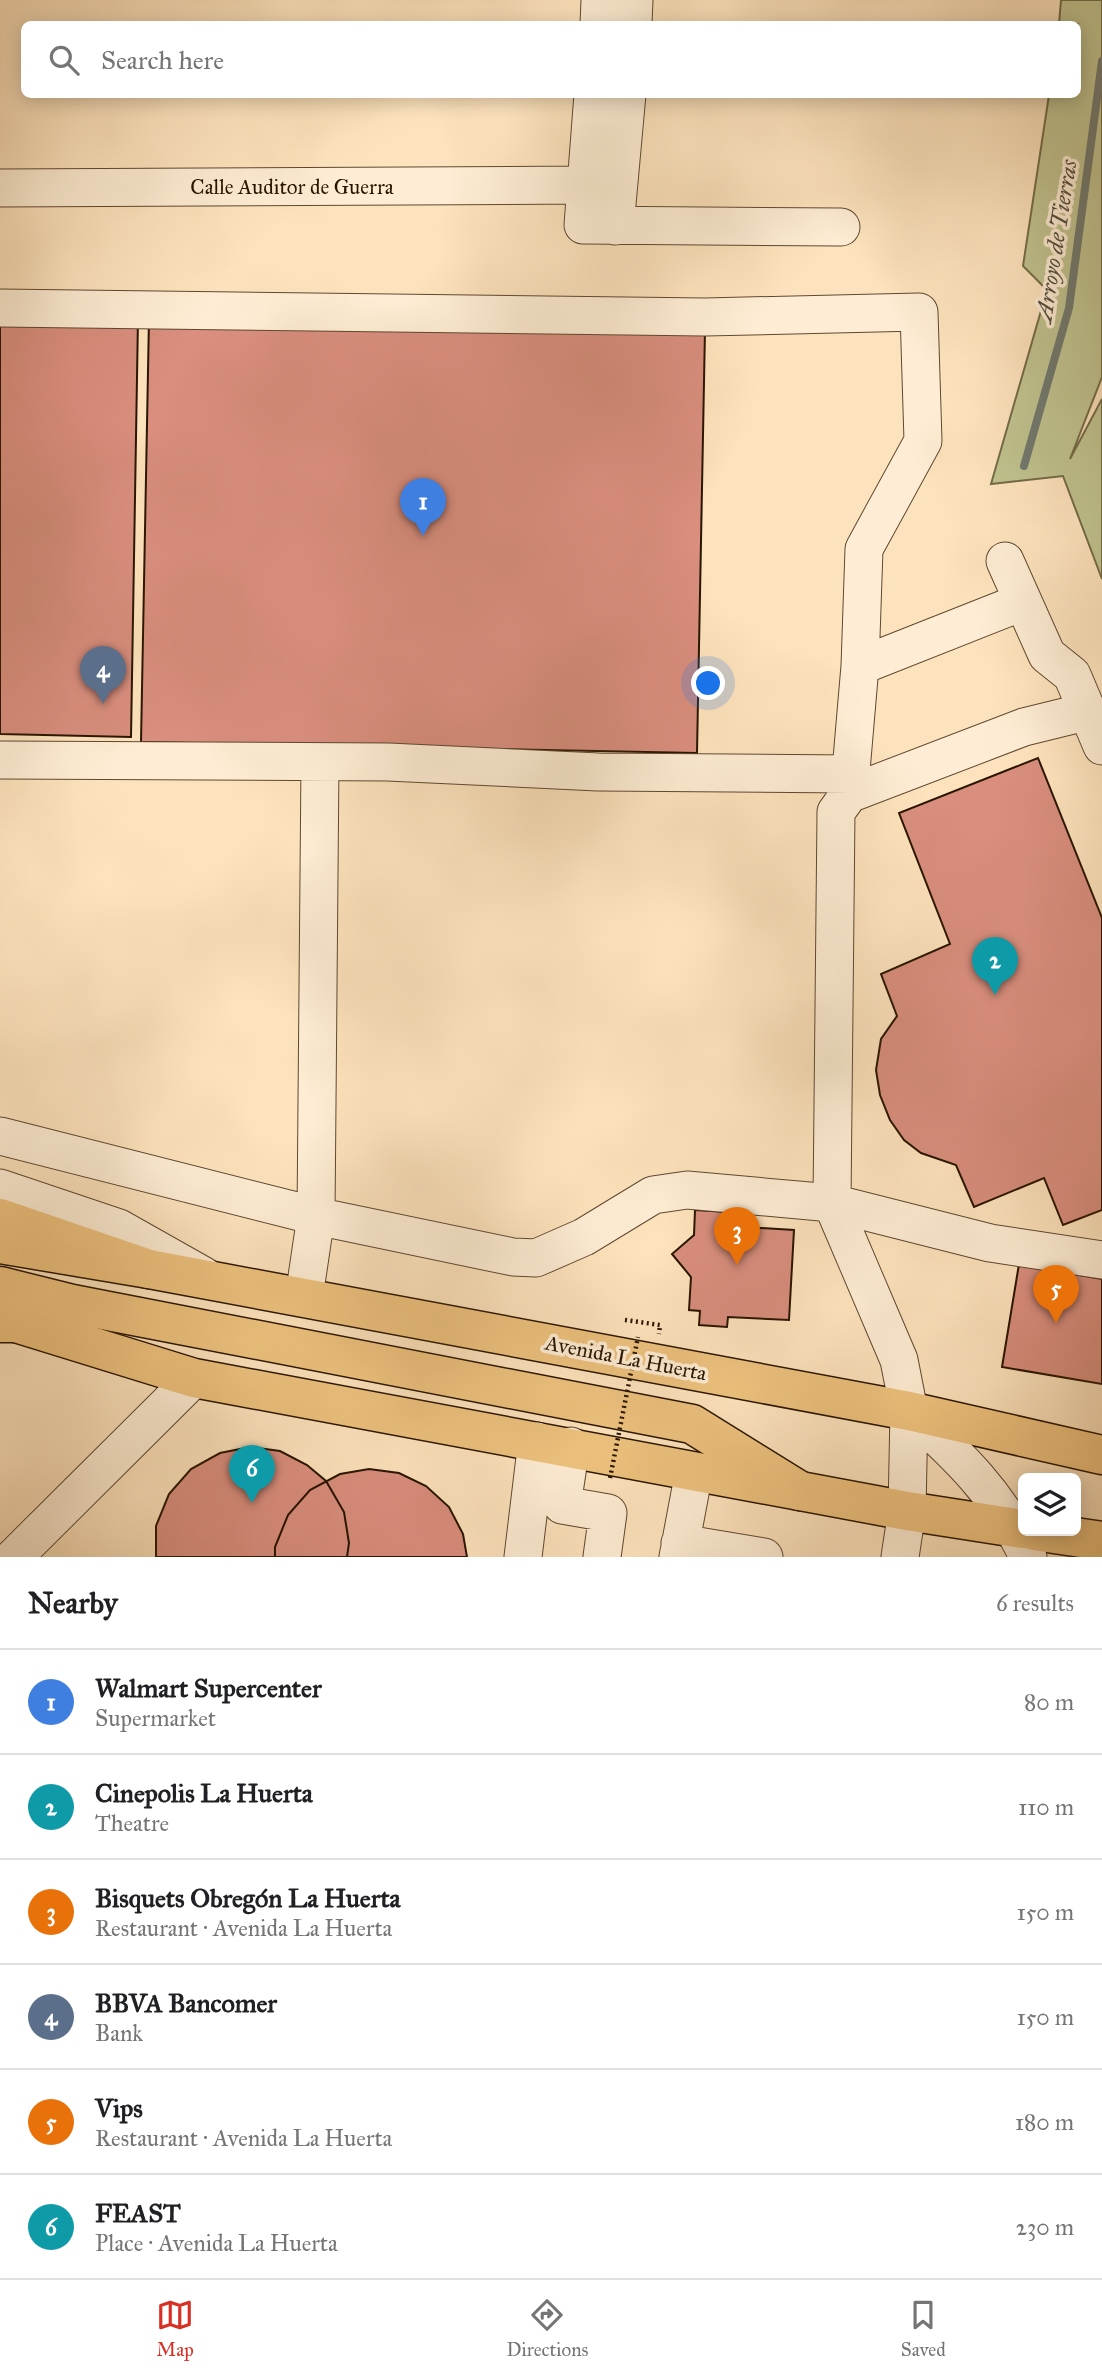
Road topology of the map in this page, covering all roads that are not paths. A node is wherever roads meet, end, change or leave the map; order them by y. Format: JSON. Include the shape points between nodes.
{"nodes":[{"id":1,"x":600,"y":0,"type":"edge"},
{"id":2,"x":634,"y":0,"type":"edge"},
{"id":3,"x":599,"y":21,"type":"edge"},
{"id":4,"x":632,"y":21,"type":"edge"},
{"id":5,"x":593,"y":98,"type":"edge"},
{"id":6,"x":627,"y":98,"type":"edge"},
{"id":7,"x":585,"y":185,"type":"junction"},
{"id":8,"x":0,"y":188,"type":"edge"},
{"id":9,"x":615,"y":226,"type":"junction"},
{"id":10,"x":841,"y":227,"type":"dead end"},
{"id":11,"x":0,"y":308,"type":"edge"},
{"id":12,"x":1005,"y":562,"type":"dead end"},
{"id":13,"x":1023,"y":602,"type":"junction"},
{"id":14,"x":860,"y":666,"type":"junction"},
{"id":15,"x":1089,"y":711,"type":"junction"},
{"id":16,"x":1102,"y":746,"type":"edge"},
{"id":17,"x":0,"y":760,"type":"edge"},
{"id":18,"x":320,"y":762,"type":"junction"},
{"id":19,"x":850,"y":784,"type":"junction"},
{"id":20,"x":0,"y":1136,"type":"edge"},
{"id":21,"x":0,"y":1188,"type":"edge"},
{"id":22,"x":832,"y":1203,"type":"junction"},
{"id":23,"x":316,"y":1216,"type":"junction"},
{"id":24,"x":0,"y":1218,"type":"edge"},
{"id":25,"x":0,"y":1244,"type":"edge"},
{"id":26,"x":1102,"y":1259,"type":"edge"},
{"id":27,"x":149,"y":1269,"type":"junction"},
{"id":28,"x":214,"y":1282,"type":"junction"},
{"id":29,"x":0,"y":1286,"type":"edge"},
{"id":30,"x":304,"y":1297,"type":"junction"},
{"id":31,"x":6,"y":1321,"type":"edge"},
{"id":32,"x":194,"y":1377,"type":"junction"},
{"id":33,"x":909,"y":1410,"type":"junction"},
{"id":34,"x":554,"y":1443,"type":"junction"},
{"id":35,"x":1102,"y":1455,"type":"edge"},
{"id":36,"x":694,"y":1472,"type":"junction"},
{"id":37,"x":800,"y":1491,"type":"junction"},
{"id":38,"x":907,"y":1511,"type":"junction"},
{"id":39,"x":1018,"y":1527,"type":"edge"},
{"id":40,"x":1018,"y":1535,"type":"edge"},
{"id":41,"x":1025,"y":1536,"type":"edge"},
{"id":42,"x":1093,"y":1540,"type":"edge"},
{"id":43,"x":688,"y":1551,"type":"edge"},
{"id":44,"x":14,"y":1557,"type":"edge"},
{"id":45,"x":523,"y":1557,"type":"edge"},
{"id":46,"x":602,"y":1557,"type":"edge"},
{"id":47,"x":764,"y":1557,"type":"edge"},
{"id":48,"x":900,"y":1557,"type":"edge"},
{"id":49,"x":1048,"y":1557,"type":"edge"}],
"edges":[{"from":1,"to":3,"type":"street"},
{"from":2,"to":4,"type":"street"},
{"from":5,"to":7,"type":"street"},
{"from":6,"to":9,"type":"street"},
{"from":7,"to":8,"type":"street","name":"Calle Auditor de Guerra"},
{"from":7,"to":9,"type":"street","via":[[583,225]]},
{"from":9,"to":10,"type":"street"},
{"from":11,"to":14,"type":"street","via":[[705,317],[919,312],[923,441],[864,549]]},
{"from":12,"to":13,"type":"street"},
{"from":13,"to":14,"type":"street"},
{"from":13,"to":15,"type":"street","via":[[1047,655],[1072,675]]},
{"from":14,"to":19,"type":"street"},
{"from":15,"to":16,"type":"street"},
{"from":15,"to":19,"type":"street","via":[[1024,727]]},
{"from":17,"to":18,"type":"street"},
{"from":18,"to":19,"type":"street"},
{"from":18,"to":23,"type":"street"},
{"from":19,"to":22,"type":"street","via":[[836,812]]},
{"from":20,"to":23,"type":"street"},
{"from":21,"to":28,"type":"street","via":[[118,1228]]},
{"from":22,"to":23,"type":"street","via":[[687,1190],[653,1195],[584,1237],[536,1258],[454,1247]]},
{"from":22,"to":26,"type":"street","via":[[990,1243]]},
{"from":22,"to":33,"type":"street","via":[[899,1360]]},
{"from":23,"to":30,"type":"street"},
{"from":24,"to":27,"type":"main road"},
{"from":25,"to":27,"type":"main road"},
{"from":27,"to":28,"type":"main road","name":"Avenida La Huerta"},
{"from":28,"to":30,"type":"main road","name":"Avenida La Huerta"},
{"from":29,"to":37,"type":"main road","via":[[72,1304],[692,1424]]},
{"from":30,"to":33,"type":"main road","name":"Avenida La Huerta"},
{"from":31,"to":32,"type":"main road"},
{"from":32,"to":34,"type":"main road"},
{"from":32,"to":44,"type":"street"},
{"from":33,"to":35,"type":"main road","name":"Avenida La Huerta"},
{"from":33,"to":38,"type":"street"},
{"from":33,"to":39,"type":"street","via":[[961,1457]]},
{"from":34,"to":36,"type":"main road"},
{"from":34,"to":45,"type":"street"},
{"from":34,"to":46,"type":"street","via":[[562,1505],[608,1513]]},
{"from":36,"to":37,"type":"main road"},
{"from":36,"to":43,"type":"street"},
{"from":37,"to":38,"type":"main road"},
{"from":38,"to":40,"type":"main road"},
{"from":38,"to":48,"type":"street"},
{"from":41,"to":42,"type":"main road"},
{"from":42,"to":49,"type":"street"},
{"from":43,"to":47,"type":"street"}]}
